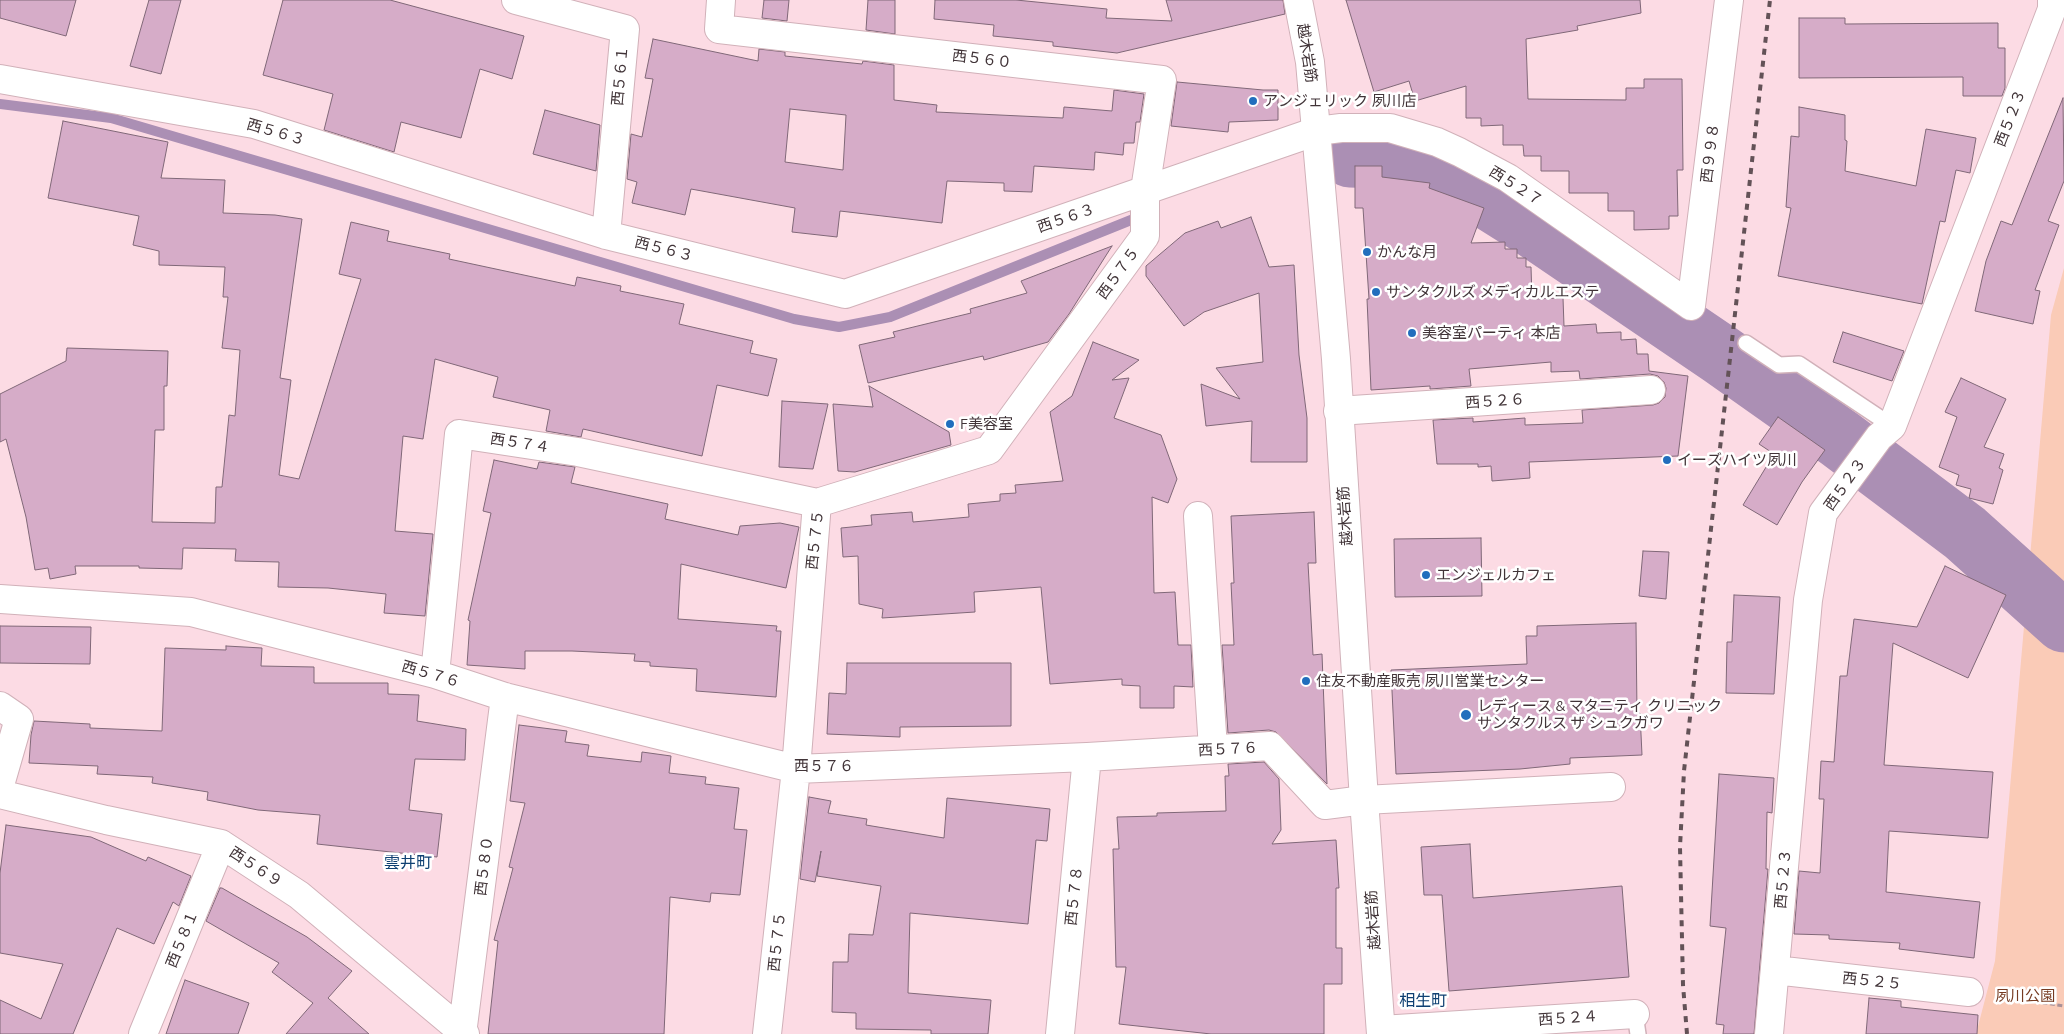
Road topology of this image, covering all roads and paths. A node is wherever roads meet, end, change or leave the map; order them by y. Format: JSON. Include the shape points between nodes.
{"nodes":[{"id":1,"x":516,"y":0,"type":"edge"},
{"id":2,"x":721,"y":0,"type":"edge"},
{"id":3,"x":1298,"y":0,"type":"edge"},
{"id":4,"x":1729,"y":0,"type":"edge"},
{"id":5,"x":2052,"y":0,"type":"edge"},
{"id":6,"x":0,"y":79,"type":"edge"},
{"id":7,"x":1318,"y":137,"type":"junction"},
{"id":8,"x":1145,"y":190,"type":"junction"},
{"id":9,"x":606,"y":235,"type":"junction"},
{"id":10,"x":1691,"y":306,"type":"joint"},
{"id":11,"x":1746,"y":343,"type":"dead end"},
{"id":12,"x":1651,"y":390,"type":"dead end"},
{"id":13,"x":1338,"y":411,"type":"junction"},
{"id":14,"x":1885,"y":431,"type":"junction"},
{"id":15,"x":817,"y":503,"type":"junction"},
{"id":16,"x":1198,"y":516,"type":"dead end"},
{"id":17,"x":0,"y":599,"type":"edge"},
{"id":18,"x":435,"y":674,"type":"junction"},
{"id":19,"x":505,"y":697,"type":"junction"},
{"id":20,"x":0,"y":706,"type":"edge"},
{"id":21,"x":1213,"y":750,"type":"junction"},
{"id":22,"x":1087,"y":757,"type":"junction"},
{"id":23,"x":796,"y":769,"type":"junction"},
{"id":24,"x":0,"y":784,"type":"edge"},
{"id":25,"x":1611,"y":787,"type":"dead end"},
{"id":26,"x":0,"y":794,"type":"edge"},
{"id":27,"x":1364,"y":800,"type":"junction"},
{"id":28,"x":221,"y":844,"type":"junction"},
{"id":29,"x":1775,"y":970,"type":"junction"},
{"id":30,"x":1969,"y":992,"type":"joint"},
{"id":31,"x":2064,"y":1006,"type":"edge"},
{"id":32,"x":1637,"y":1024,"type":"edge"},
{"id":33,"x":1381,"y":1032,"type":"edge"},
{"id":34,"x":464,"y":1033,"type":"edge"},
{"id":35,"x":143,"y":1034,"type":"edge"},
{"id":36,"x":767,"y":1034,"type":"edge"},
{"id":37,"x":1060,"y":1034,"type":"edge"},
{"id":38,"x":1769,"y":1034,"type":"edge"}],
"edges":[{"from":1,"to":9,"type":"street","name":"西５６１","via":[[625,29]]},
{"from":2,"to":8,"type":"street","name":"西５６０","via":[[719,28],[1162,80]]},
{"from":3,"to":7,"type":"street","name":"越木岩筋","via":[[1310,62]]},
{"from":4,"to":10,"type":"street","name":"西９９８"},
{"from":5,"to":14,"type":"street","name":"西５２３","via":[[2052,9]]},
{"from":6,"to":9,"type":"street","name":"西５６３","via":[[254,124]]},
{"from":7,"to":8,"type":"street","name":"西５６３"},
{"from":7,"to":10,"type":"street","name":"西５２７","via":[[1341,128],[1390,128],[1415,134],[1459,152],[1508,178]]},
{"from":7,"to":13,"type":"street","name":"越木岩筋"},
{"from":8,"to":9,"type":"street","name":"西５６３","via":[[845,294]]},
{"from":8,"to":15,"type":"street","name":"西５７５","via":[[1145,236],[989,450]]},
{"from":11,"to":14,"type":"lane","via":[[1779,365],[1799,364]]},
{"from":12,"to":13,"type":"street","name":"西５２６"},
{"from":13,"to":27,"type":"street","name":"越木岩筋"},
{"from":14,"to":29,"type":"street","name":"西５２３","via":[[1823,514],[1808,600]]},
{"from":15,"to":18,"type":"street","name":"西５７４","via":[[578,452],[459,434]]},
{"from":15,"to":23,"type":"street","name":"西５７５"},
{"from":16,"to":21,"type":"street"},
{"from":17,"to":18,"type":"street","name":"西５７６","via":[[191,612]]},
{"from":18,"to":19,"type":"street","name":"西５７６"},
{"from":19,"to":23,"type":"street","name":"西５７６"},
{"from":19,"to":34,"type":"street","name":"西５８０"},
{"from":20,"to":24,"type":"street","via":[[19,718]]},
{"from":21,"to":22,"type":"street","name":"西５７６"},
{"from":21,"to":27,"type":"street","name":"西５７６","via":[[1270,746],[1325,805]]},
{"from":22,"to":23,"type":"street","name":"西５７６"},
{"from":22,"to":37,"type":"street","name":"西５７８"},
{"from":23,"to":36,"type":"street","name":"西５７５"},
{"from":25,"to":27,"type":"street","name":"西５７６"},
{"from":26,"to":28,"type":"street","name":"西５６９"},
{"from":27,"to":33,"type":"street","name":"越木岩筋"},
{"from":28,"to":34,"type":"street","name":"西５６９","via":[[299,895]]},
{"from":28,"to":35,"type":"street","name":"西５８１"},
{"from":29,"to":30,"type":"street","name":"西５２５"},
{"from":29,"to":38,"type":"street","name":"西５２３"},
{"from":30,"to":31,"type":"path"},
{"from":32,"to":33,"type":"street","name":"西５２４"}]}
